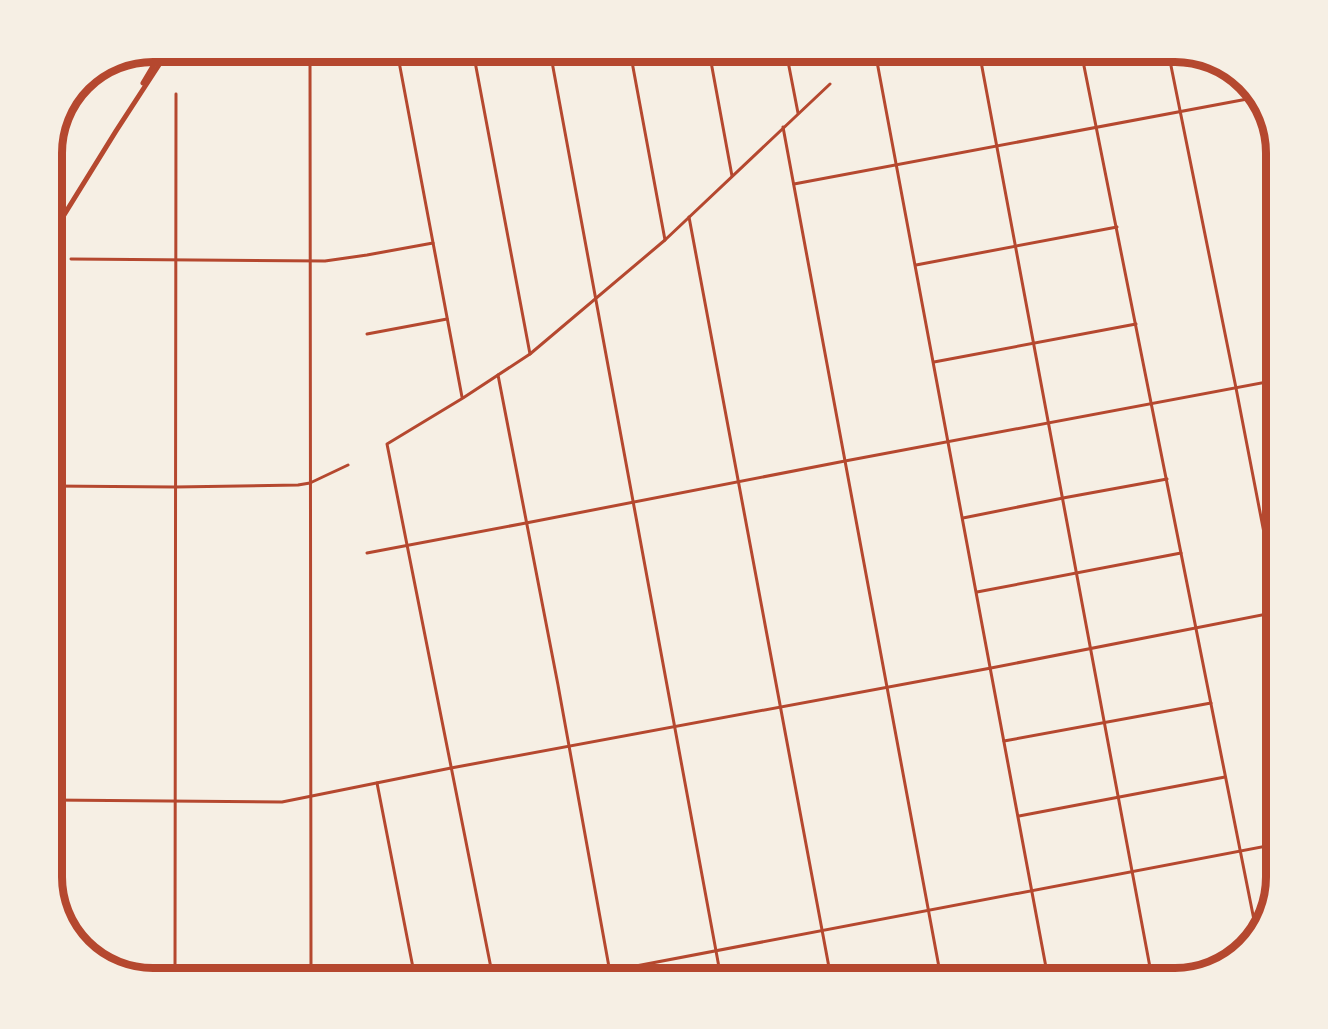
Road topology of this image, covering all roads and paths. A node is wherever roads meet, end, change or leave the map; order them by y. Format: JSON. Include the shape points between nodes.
{"nodes":[{"id":1,"x":156,"y":62,"type":"edge"},
{"id":2,"x":161,"y":62,"type":"edge"},
{"id":3,"x":310,"y":62,"type":"edge"},
{"id":4,"x":399,"y":62,"type":"edge"},
{"id":5,"x":475,"y":62,"type":"edge"},
{"id":6,"x":552,"y":62,"type":"edge"},
{"id":7,"x":632,"y":62,"type":"edge"},
{"id":8,"x":711,"y":62,"type":"edge"},
{"id":9,"x":788,"y":62,"type":"edge"},
{"id":10,"x":877,"y":62,"type":"edge"},
{"id":11,"x":981,"y":62,"type":"edge"},
{"id":12,"x":1083,"y":62,"type":"edge"},
{"id":13,"x":1170,"y":62,"type":"edge"},
{"id":14,"x":830,"y":84,"type":"dead end"},
{"id":15,"x":176,"y":94,"type":"dead end"},
{"id":16,"x":1249,"y":99,"type":"edge"},
{"id":17,"x":1180,"y":111,"type":"junction"},
{"id":18,"x":798,"y":113,"type":"junction"},
{"id":19,"x":783,"y":127,"type":"junction"},
{"id":20,"x":1096,"y":127,"type":"junction"},
{"id":21,"x":116,"y":131,"type":"junction"},
{"id":22,"x":997,"y":146,"type":"junction"},
{"id":23,"x":897,"y":165,"type":"junction"},
{"id":24,"x":733,"y":177,"type":"junction"},
{"id":25,"x":794,"y":184,"type":"junction"},
{"id":26,"x":689,"y":217,"type":"junction"},
{"id":27,"x":62,"y":218,"type":"edge"},
{"id":28,"x":1117,"y":227,"type":"junction"},
{"id":29,"x":665,"y":240,"type":"junction"},
{"id":30,"x":434,"y":243,"type":"junction"},
{"id":31,"x":1016,"y":246,"type":"junction"},
{"id":32,"x":71,"y":260,"type":"dead end"},
{"id":33,"x":175,"y":260,"type":"junction"},
{"id":34,"x":311,"y":261,"type":"junction"},
{"id":35,"x":916,"y":265,"type":"junction"},
{"id":36,"x":596,"y":299,"type":"junction"},
{"id":37,"x":447,"y":320,"type":"junction"},
{"id":38,"x":1136,"y":324,"type":"junction"},
{"id":39,"x":367,"y":334,"type":"dead end"},
{"id":40,"x":1035,"y":343,"type":"junction"},
{"id":41,"x":530,"y":354,"type":"junction"},
{"id":42,"x":934,"y":362,"type":"junction"},
{"id":43,"x":498,"y":375,"type":"junction"},
{"id":44,"x":1266,"y":382,"type":"edge"},
{"id":45,"x":1236,"y":388,"type":"junction"},
{"id":46,"x":463,"y":398,"type":"junction"},
{"id":47,"x":1152,"y":404,"type":"junction"},
{"id":48,"x":1049,"y":423,"type":"junction"},
{"id":49,"x":949,"y":442,"type":"junction"},
{"id":50,"x":845,"y":461,"type":"junction"},
{"id":51,"x":348,"y":465,"type":"dead end"},
{"id":52,"x":1167,"y":479,"type":"junction"},
{"id":53,"x":739,"y":482,"type":"junction"},
{"id":54,"x":310,"y":483,"type":"junction"},
{"id":55,"x":62,"y":486,"type":"edge"},
{"id":56,"x":175,"y":487,"type":"junction"},
{"id":57,"x":1063,"y":498,"type":"junction"},
{"id":58,"x":633,"y":502,"type":"junction"},
{"id":59,"x":963,"y":518,"type":"junction"},
{"id":60,"x":526,"y":523,"type":"junction"},
{"id":61,"x":1266,"y":543,"type":"edge"},
{"id":62,"x":406,"y":546,"type":"junction"},
{"id":63,"x":367,"y":553,"type":"dead end"},
{"id":64,"x":1181,"y":553,"type":"junction"},
{"id":65,"x":1077,"y":573,"type":"junction"},
{"id":66,"x":976,"y":592,"type":"junction"},
{"id":67,"x":1266,"y":614,"type":"edge"},
{"id":68,"x":1196,"y":628,"type":"junction"},
{"id":69,"x":1091,"y":648,"type":"junction"},
{"id":70,"x":991,"y":668,"type":"junction"},
{"id":71,"x":887,"y":687,"type":"junction"},
{"id":72,"x":1211,"y":704,"type":"junction"},
{"id":73,"x":781,"y":706,"type":"junction"},
{"id":74,"x":1105,"y":723,"type":"junction"},
{"id":75,"x":675,"y":726,"type":"junction"},
{"id":76,"x":1004,"y":741,"type":"junction"},
{"id":77,"x":569,"y":746,"type":"junction"},
{"id":78,"x":451,"y":768,"type":"junction"},
{"id":79,"x":1225,"y":777,"type":"junction"},
{"id":80,"x":378,"y":783,"type":"junction"},
{"id":81,"x":311,"y":796,"type":"junction"},
{"id":82,"x":1119,"y":797,"type":"junction"},
{"id":83,"x":62,"y":800,"type":"edge"},
{"id":84,"x":176,"y":801,"type":"junction"},
{"id":85,"x":1019,"y":816,"type":"junction"},
{"id":86,"x":1266,"y":846,"type":"edge"},
{"id":87,"x":1240,"y":851,"type":"junction"},
{"id":88,"x":1133,"y":872,"type":"junction"},
{"id":89,"x":1032,"y":891,"type":"junction"},
{"id":90,"x":929,"y":910,"type":"junction"},
{"id":91,"x":1254,"y":922,"type":"edge"},
{"id":92,"x":823,"y":931,"type":"junction"},
{"id":93,"x":716,"y":950,"type":"junction"},
{"id":94,"x":175,"y":968,"type":"edge"},
{"id":95,"x":311,"y":968,"type":"edge"},
{"id":96,"x":413,"y":968,"type":"edge"},
{"id":97,"x":490,"y":968,"type":"edge"},
{"id":98,"x":608,"y":968,"type":"edge"},
{"id":99,"x":624,"y":968,"type":"edge"},
{"id":100,"x":719,"y":968,"type":"edge"},
{"id":101,"x":829,"y":968,"type":"edge"},
{"id":102,"x":939,"y":968,"type":"edge"},
{"id":103,"x":1046,"y":968,"type":"edge"},
{"id":104,"x":1150,"y":968,"type":"edge"}],
"edges":[{"from":1,"to":21,"type":"highway"},
{"from":2,"to":21,"type":"highway"},
{"from":3,"to":34,"type":"street"},
{"from":4,"to":30,"type":"street"},
{"from":5,"to":41,"type":"street"},
{"from":6,"to":36,"type":"street"},
{"from":7,"to":29,"type":"street"},
{"from":8,"to":24,"type":"street"},
{"from":9,"to":18,"type":"street"},
{"from":10,"to":23,"type":"street"},
{"from":11,"to":22,"type":"street"},
{"from":12,"to":20,"type":"street"},
{"from":13,"to":17,"type":"street"},
{"from":14,"to":18,"type":"street"},
{"from":15,"to":33,"type":"street"},
{"from":16,"to":17,"type":"street"},
{"from":17,"to":20,"type":"street"},
{"from":17,"to":45,"type":"street"},
{"from":18,"to":19,"type":"street"},
{"from":19,"to":24,"type":"street"},
{"from":19,"to":25,"type":"street"},
{"from":20,"to":22,"type":"street"},
{"from":20,"to":28,"type":"street"},
{"from":21,"to":27,"type":"highway"},
{"from":22,"to":23,"type":"street"},
{"from":22,"to":31,"type":"street"},
{"from":23,"to":25,"type":"street"},
{"from":23,"to":35,"type":"street"},
{"from":24,"to":26,"type":"street"},
{"from":25,"to":50,"type":"street"},
{"from":26,"to":29,"type":"street"},
{"from":26,"to":53,"type":"street"},
{"from":28,"to":31,"type":"street"},
{"from":28,"to":38,"type":"street"},
{"from":29,"to":36,"type":"street"},
{"from":30,"to":34,"type":"street"},
{"from":30,"to":37,"type":"street"},
{"from":31,"to":35,"type":"street"},
{"from":31,"to":40,"type":"street"},
{"from":32,"to":33,"type":"street"},
{"from":33,"to":34,"type":"street"},
{"from":33,"to":56,"type":"street"},
{"from":34,"to":54,"type":"street"},
{"from":35,"to":42,"type":"street"},
{"from":36,"to":41,"type":"street"},
{"from":36,"to":58,"type":"street"},
{"from":37,"to":39,"type":"street"},
{"from":37,"to":46,"type":"street"},
{"from":38,"to":40,"type":"street"},
{"from":38,"to":47,"type":"street"},
{"from":40,"to":42,"type":"street"},
{"from":40,"to":48,"type":"street"},
{"from":41,"to":43,"type":"street"},
{"from":42,"to":49,"type":"street"},
{"from":43,"to":46,"type":"street"},
{"from":43,"to":60,"type":"street"},
{"from":44,"to":45,"type":"street"},
{"from":45,"to":47,"type":"street"},
{"from":45,"to":61,"type":"street"},
{"from":46,"to":62,"type":"street","via":[[387,444]]},
{"from":47,"to":48,"type":"street"},
{"from":47,"to":52,"type":"street"},
{"from":48,"to":49,"type":"street"},
{"from":48,"to":57,"type":"street"},
{"from":49,"to":50,"type":"street"},
{"from":49,"to":59,"type":"street"},
{"from":50,"to":53,"type":"street"},
{"from":50,"to":71,"type":"street"},
{"from":51,"to":54,"type":"street"},
{"from":52,"to":57,"type":"street"},
{"from":52,"to":64,"type":"street"},
{"from":53,"to":58,"type":"street"},
{"from":53,"to":73,"type":"street"},
{"from":54,"to":56,"type":"street"},
{"from":54,"to":81,"type":"street"},
{"from":55,"to":56,"type":"street"},
{"from":56,"to":84,"type":"street"},
{"from":57,"to":59,"type":"street"},
{"from":57,"to":65,"type":"street"},
{"from":58,"to":60,"type":"street"},
{"from":58,"to":75,"type":"street"},
{"from":59,"to":66,"type":"street"},
{"from":60,"to":62,"type":"street"},
{"from":60,"to":77,"type":"street"},
{"from":62,"to":63,"type":"street"},
{"from":62,"to":78,"type":"street"},
{"from":64,"to":65,"type":"street"},
{"from":64,"to":68,"type":"street"},
{"from":65,"to":66,"type":"street"},
{"from":65,"to":69,"type":"street"},
{"from":66,"to":70,"type":"street"},
{"from":67,"to":68,"type":"street"},
{"from":68,"to":69,"type":"street"},
{"from":68,"to":72,"type":"street"},
{"from":69,"to":70,"type":"street"},
{"from":69,"to":74,"type":"street"},
{"from":70,"to":71,"type":"street"},
{"from":70,"to":76,"type":"street"},
{"from":71,"to":73,"type":"street"},
{"from":71,"to":90,"type":"street"},
{"from":72,"to":74,"type":"street"},
{"from":72,"to":79,"type":"street"},
{"from":73,"to":75,"type":"street"},
{"from":73,"to":92,"type":"street"},
{"from":74,"to":76,"type":"street"},
{"from":74,"to":82,"type":"street"},
{"from":75,"to":77,"type":"street"},
{"from":75,"to":93,"type":"street"},
{"from":76,"to":85,"type":"street"},
{"from":77,"to":78,"type":"street"},
{"from":77,"to":98,"type":"street"},
{"from":78,"to":80,"type":"street"},
{"from":78,"to":97,"type":"street"},
{"from":79,"to":82,"type":"street"},
{"from":79,"to":87,"type":"street"},
{"from":80,"to":81,"type":"street"},
{"from":80,"to":96,"type":"street"},
{"from":81,"to":84,"type":"street","via":[[282,802]]},
{"from":81,"to":95,"type":"street"},
{"from":82,"to":85,"type":"street"},
{"from":82,"to":88,"type":"street"},
{"from":83,"to":84,"type":"street"},
{"from":84,"to":94,"type":"street"},
{"from":85,"to":89,"type":"street"},
{"from":86,"to":87,"type":"street"},
{"from":87,"to":88,"type":"street"},
{"from":87,"to":91,"type":"street"},
{"from":88,"to":89,"type":"street"},
{"from":88,"to":104,"type":"street"},
{"from":89,"to":90,"type":"street"},
{"from":89,"to":103,"type":"street"},
{"from":90,"to":92,"type":"street"},
{"from":90,"to":102,"type":"street"},
{"from":92,"to":93,"type":"street"},
{"from":92,"to":101,"type":"street"},
{"from":93,"to":99,"type":"street"},
{"from":93,"to":100,"type":"street"}]}
